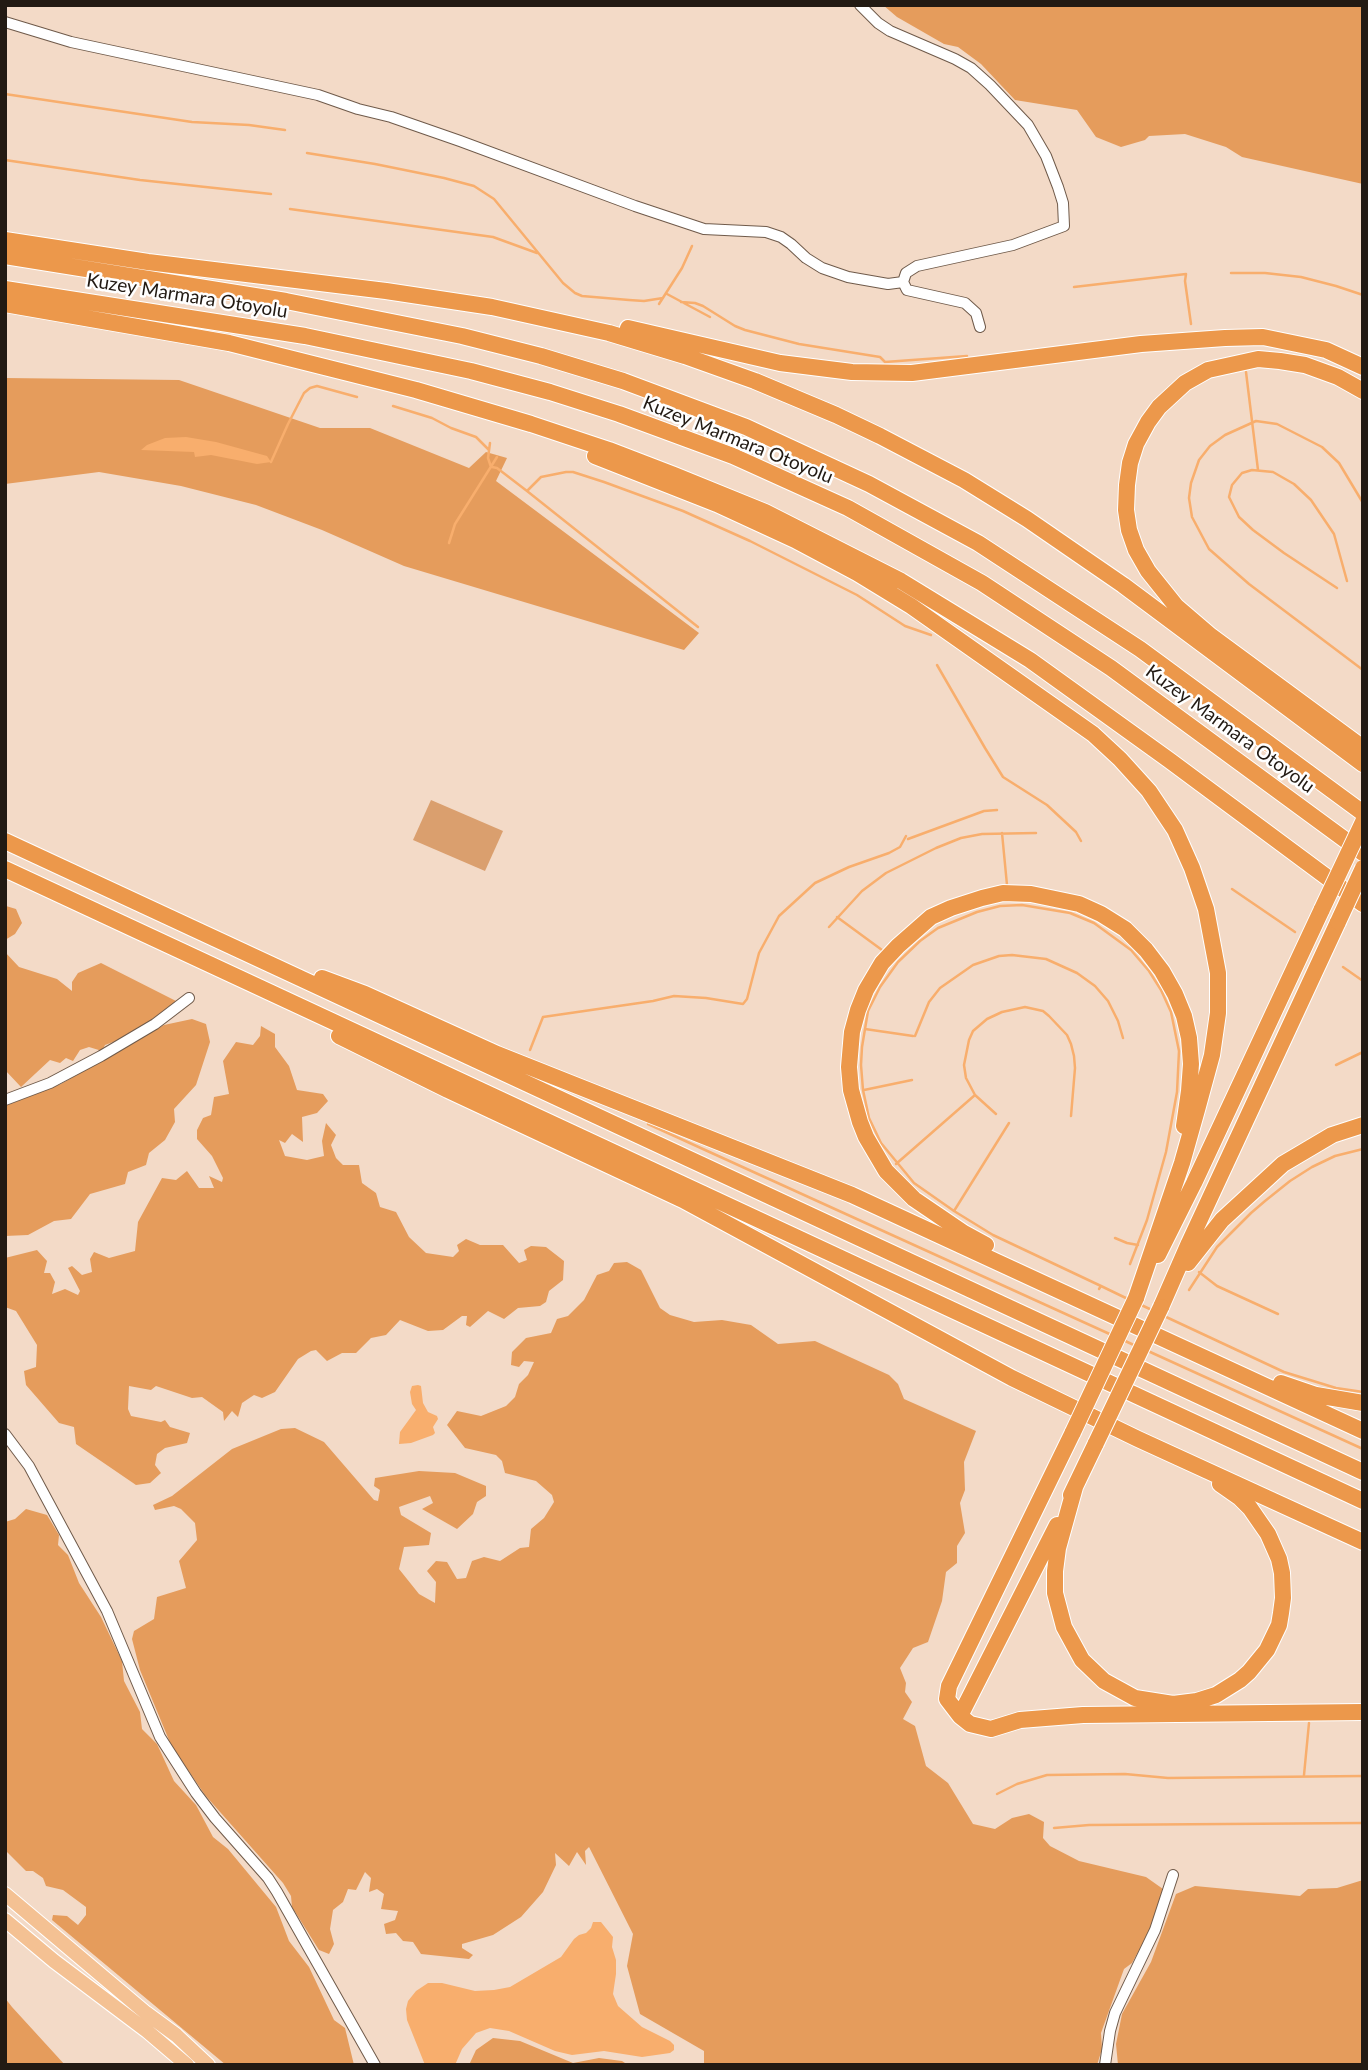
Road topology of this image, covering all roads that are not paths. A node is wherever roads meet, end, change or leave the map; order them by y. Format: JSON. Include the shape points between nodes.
{"nodes":[{"id":1,"x":860,"y":5,"type":"edge"},
{"id":2,"x":5,"y":22,"type":"edge"},
{"id":3,"x":5,"y":240,"type":"edge"},
{"id":4,"x":5,"y":256,"type":"edge"},
{"id":5,"x":903,"y":282,"type":"junction"},
{"id":6,"x":5,"y":289,"type":"edge"},
{"id":7,"x":418,"y":296,"type":"junction"},
{"id":8,"x":5,"y":304,"type":"edge"},
{"id":9,"x":980,"y":327,"type":"dead end"},
{"id":10,"x":1363,"y":367,"type":"edge"},
{"id":11,"x":1363,"y":391,"type":"edge"},
{"id":12,"x":503,"y":415,"type":"junction"},
{"id":13,"x":1363,"y":748,"type":"edge"},
{"id":14,"x":1363,"y":764,"type":"edge"},
{"id":15,"x":1363,"y":813,"type":"edge"},
{"id":16,"x":1363,"y":822,"type":"edge"},
{"id":17,"x":5,"y":841,"type":"edge"},
{"id":18,"x":1363,"y":853,"type":"edge"},
{"id":19,"x":1363,"y":868,"type":"edge"},
{"id":20,"x":5,"y":869,"type":"edge"},
{"id":21,"x":1363,"y":904,"type":"edge"},
{"id":22,"x":276,"y":966,"type":"junction"},
{"id":23,"x":278,"y":996,"type":"junction"},
{"id":24,"x":189,"y":998,"type":"dead end"},
{"id":25,"x":5,"y":1100,"type":"edge"},
{"id":26,"x":1363,"y":1125,"type":"edge"},
{"id":27,"x":1363,"y":1136,"type":"edge"},
{"id":28,"x":1265,"y":1180,"type":"junction"},
{"id":29,"x":1161,"y":1219,"type":"junction"},
{"id":30,"x":1066,"y":1293,"type":"junction"},
{"id":31,"x":1136,"y":1298,"type":"junction"},
{"id":32,"x":1161,"y":1307,"type":"junction"},
{"id":33,"x":1168,"y":1342,"type":"junction"},
{"id":34,"x":1363,"y":1403,"type":"edge"},
{"id":35,"x":1363,"y":1431,"type":"edge"},
{"id":36,"x":5,"y":1434,"type":"edge"},
{"id":37,"x":1138,"y":1439,"type":"junction"},
{"id":38,"x":1363,"y":1472,"type":"edge"},
{"id":39,"x":1075,"y":1486,"type":"junction"},
{"id":40,"x":1363,"y":1500,"type":"edge"},
{"id":41,"x":1363,"y":1542,"type":"edge"},
{"id":42,"x":1363,"y":1712,"type":"edge"},
{"id":43,"x":960,"y":1716,"type":"junction"},
{"id":44,"x":1172,"y":1875,"type":"dead end"},
{"id":45,"x":5,"y":1894,"type":"edge"},
{"id":46,"x":5,"y":1920,"type":"edge"},
{"id":47,"x":187,"y":2065,"type":"edge"},
{"id":48,"x":208,"y":2065,"type":"edge"},
{"id":49,"x":375,"y":2065,"type":"edge"},
{"id":50,"x":1105,"y":2065,"type":"edge"}],
"edges":[{"from":1,"to":5,"type":"street","via":[[890,31],[971,68],[1009,103],[1045,156],[1063,203],[1064,226],[1013,245],[917,266],[906,273]]},
{"from":2,"to":5,"type":"street","via":[[71,42],[318,95],[425,128],[704,229],[781,237],[822,268],[848,277]]},
{"from":3,"to":7,"type":"highway"},
{"from":4,"to":15,"type":"highway","name":"Kuzey Marmara Otoyolu","via":[[286,301],[462,335],[623,381],[746,426],[869,484],[988,549],[1140,649]]},
{"from":5,"to":9,"type":"street","via":[[912,292],[965,303],[976,313]]},
{"from":6,"to":18,"type":"highway","name":"Kuzey Marmara Otoyolu","via":[[305,336],[471,371],[619,414],[733,456],[848,508],[982,583],[1111,668]]},
{"from":7,"to":10,"type":"highway","via":[[471,296],[780,363],[852,372],[912,373],[1165,342],[1250,337],[1326,350]]},
{"from":7,"to":14,"type":"highway","via":[[528,314],[651,345],[755,381],[880,436],[1027,519]]},
{"from":8,"to":12,"type":"highway","via":[[242,346]]},
{"from":11,"to":13,"type":"highway","via":[[1305,365],[1280,361],[1258,359],[1208,370],[1185,383],[1148,422],[1130,463],[1126,510],[1136,550],[1176,606]]},
{"from":12,"to":21,"type":"highway","via":[[724,494],[901,581],[1087,700]]},
{"from":12,"to":29,"type":"highway","via":[[717,504],[857,573],[1094,734],[1149,791],[1175,830],[1192,868],[1206,909],[1218,973],[1212,1055]]},
{"from":16,"to":31,"type":"highway","bridge":true},
{"from":17,"to":22,"type":"highway"},
{"from":19,"to":32,"type":"highway","bridge":true},
{"from":20,"to":23,"type":"highway"},
{"from":22,"to":30,"type":"highway","via":[[365,994],[497,1054],[827,1184]]},
{"from":22,"to":38,"type":"highway"},
{"from":23,"to":37,"type":"highway","via":[[335,1034],[683,1200],[1012,1378]]},
{"from":23,"to":40,"type":"highway"},
{"from":24,"to":25,"type":"street","via":[[101,1056]]},
{"from":26,"to":28,"type":"highway","via":[[1306,1149]]},
{"from":27,"to":28,"type":"highway","via":[[1318,1150]]},
{"from":28,"to":32,"type":"highway","via":[[1205,1240]]},
{"from":29,"to":30,"type":"highway","via":[[1184,1126],[1191,1064],[1184,1016],[1162,971],[1125,929],[1079,904],[1003,893],[931,917],[882,963],[858,1010],[849,1067],[860,1122],[887,1171],[914,1199]]},
{"from":29,"to":31,"type":"highway"},
{"from":30,"to":33,"type":"highway"},
{"from":31,"to":43,"type":"highway","bridge":true,"via":[[949,1686],[947,1699]]},
{"from":32,"to":39,"type":"highway","bridge":true},
{"from":33,"to":34,"type":"highway","via":[[1213,1353],[1299,1390]]},
{"from":33,"to":35,"type":"highway"},
{"from":36,"to":49,"type":"street","via":[[29,1466],[107,1611],[160,1737],[209,1810],[268,1878]]},
{"from":37,"to":39,"type":"highway","via":[[1229,1489],[1259,1519],[1274,1546],[1283,1598],[1279,1625],[1260,1660],[1240,1680],[1216,1695],[1164,1703],[1135,1698],[1090,1669],[1064,1628],[1055,1593],[1056,1558]]},
{"from":37,"to":41,"type":"highway"},
{"from":39,"to":43,"type":"highway"},
{"from":42,"to":43,"type":"highway","via":[[1083,1715],[1020,1720],[991,1729],[970,1724]]},
{"from":44,"to":50,"type":"street","via":[[1156,1930],[1115,2013]]},
{"from":45,"to":48,"type":"main road"},
{"from":46,"to":47,"type":"main road"}]}
